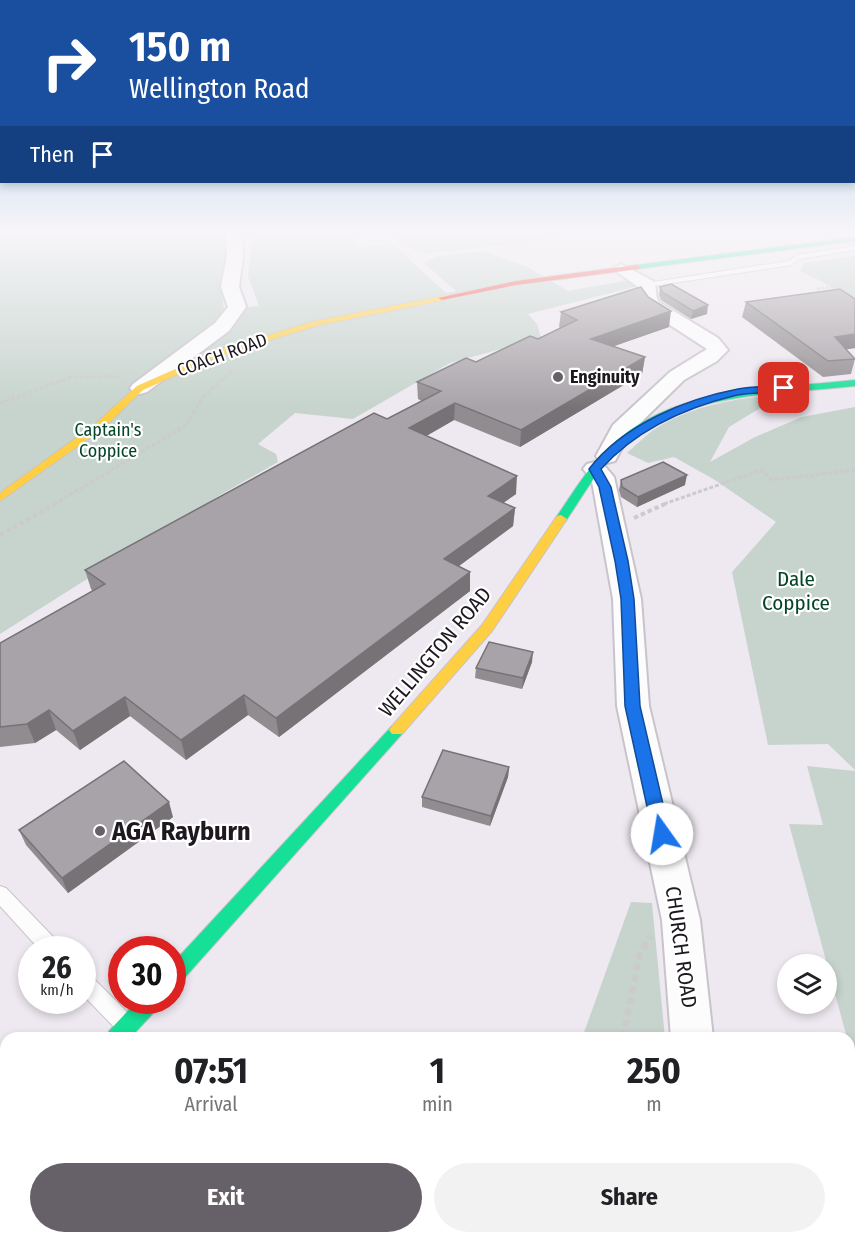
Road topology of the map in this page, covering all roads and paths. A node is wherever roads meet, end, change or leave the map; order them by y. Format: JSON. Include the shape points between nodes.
{"nodes":[{"id":1,"x":232,"y":292,"type":"edge"},
{"id":2,"x":470,"y":292,"type":"edge"},
{"id":3,"x":646,"y":292,"type":"edge"},
{"id":4,"x":837,"y":296,"type":"edge"},
{"id":5,"x":855,"y":297,"type":"edge"},
{"id":6,"x":268,"y":338,"type":"junction"},
{"id":7,"x":855,"y":383,"type":"edge"},
{"id":8,"x":140,"y":388,"type":"junction"},
{"id":9,"x":0,"y":403,"type":"edge"},
{"id":10,"x":601,"y":462,"type":"junction"},
{"id":11,"x":855,"y":470,"type":"edge"},
{"id":12,"x":0,"y":498,"type":"edge"},
{"id":13,"x":615,"y":528,"type":"junction"},
{"id":14,"x":0,"y":535,"type":"edge"},
{"id":15,"x":0,"y":894,"type":"edge"},
{"id":16,"x":676,"y":898,"type":"junction"},
{"id":17,"x":40,"y":936,"type":"edge"},
{"id":18,"x":186,"y":963,"type":"edge"},
{"id":19,"x":96,"y":998,"type":"edge"},
{"id":20,"x":139,"y":1014,"type":"edge"},
{"id":21,"x":122,"y":1032,"type":"edge"},
{"id":22,"x":624,"y":1032,"type":"edge"},
{"id":23,"x":691,"y":1032,"type":"edge"}],
"edges":[{"from":1,"to":8,"type":"street","via":[[237,307],[222,327]]},
{"from":2,"to":6,"type":"street","name":"COACH ROAD","via":[[318,323]]},
{"from":3,"to":10,"type":"street","via":[[653,306],[718,350],[677,376],[621,430]]},
{"from":4,"to":5,"type":"path"},
{"from":6,"to":8,"type":"street","name":"COACH ROAD","via":[[220,352]]},
{"from":6,"to":14,"type":"path","via":[[202,398],[187,426]]},
{"from":7,"to":10,"type":"street","name":"WELLINGTON ROAD","via":[[758,390],[702,400],[643,429]]},
{"from":8,"to":9,"type":"path","via":[[115,376],[71,377]]},
{"from":8,"to":12,"type":"street","name":"COACH ROAD","via":[[98,427]]},
{"from":10,"to":13,"type":"street","name":"CHURCH ROAD"},
{"from":10,"to":18,"type":"street","name":"WELLINGTON ROAD","via":[[487,628],[333,804]]},
{"from":11,"to":13,"type":"path","via":[[772,480],[760,470],[680,497]]},
{"from":13,"to":16,"type":"street","name":"CHURCH ROAD","via":[[627,599],[633,706]]},
{"from":15,"to":17,"type":"lane"},
{"from":16,"to":22,"type":"path","via":[[640,953]]},
{"from":16,"to":23,"type":"street","name":"CHURCH ROAD"},
{"from":19,"to":21,"type":"lane"},
{"from":20,"to":21,"type":"street"}]}
